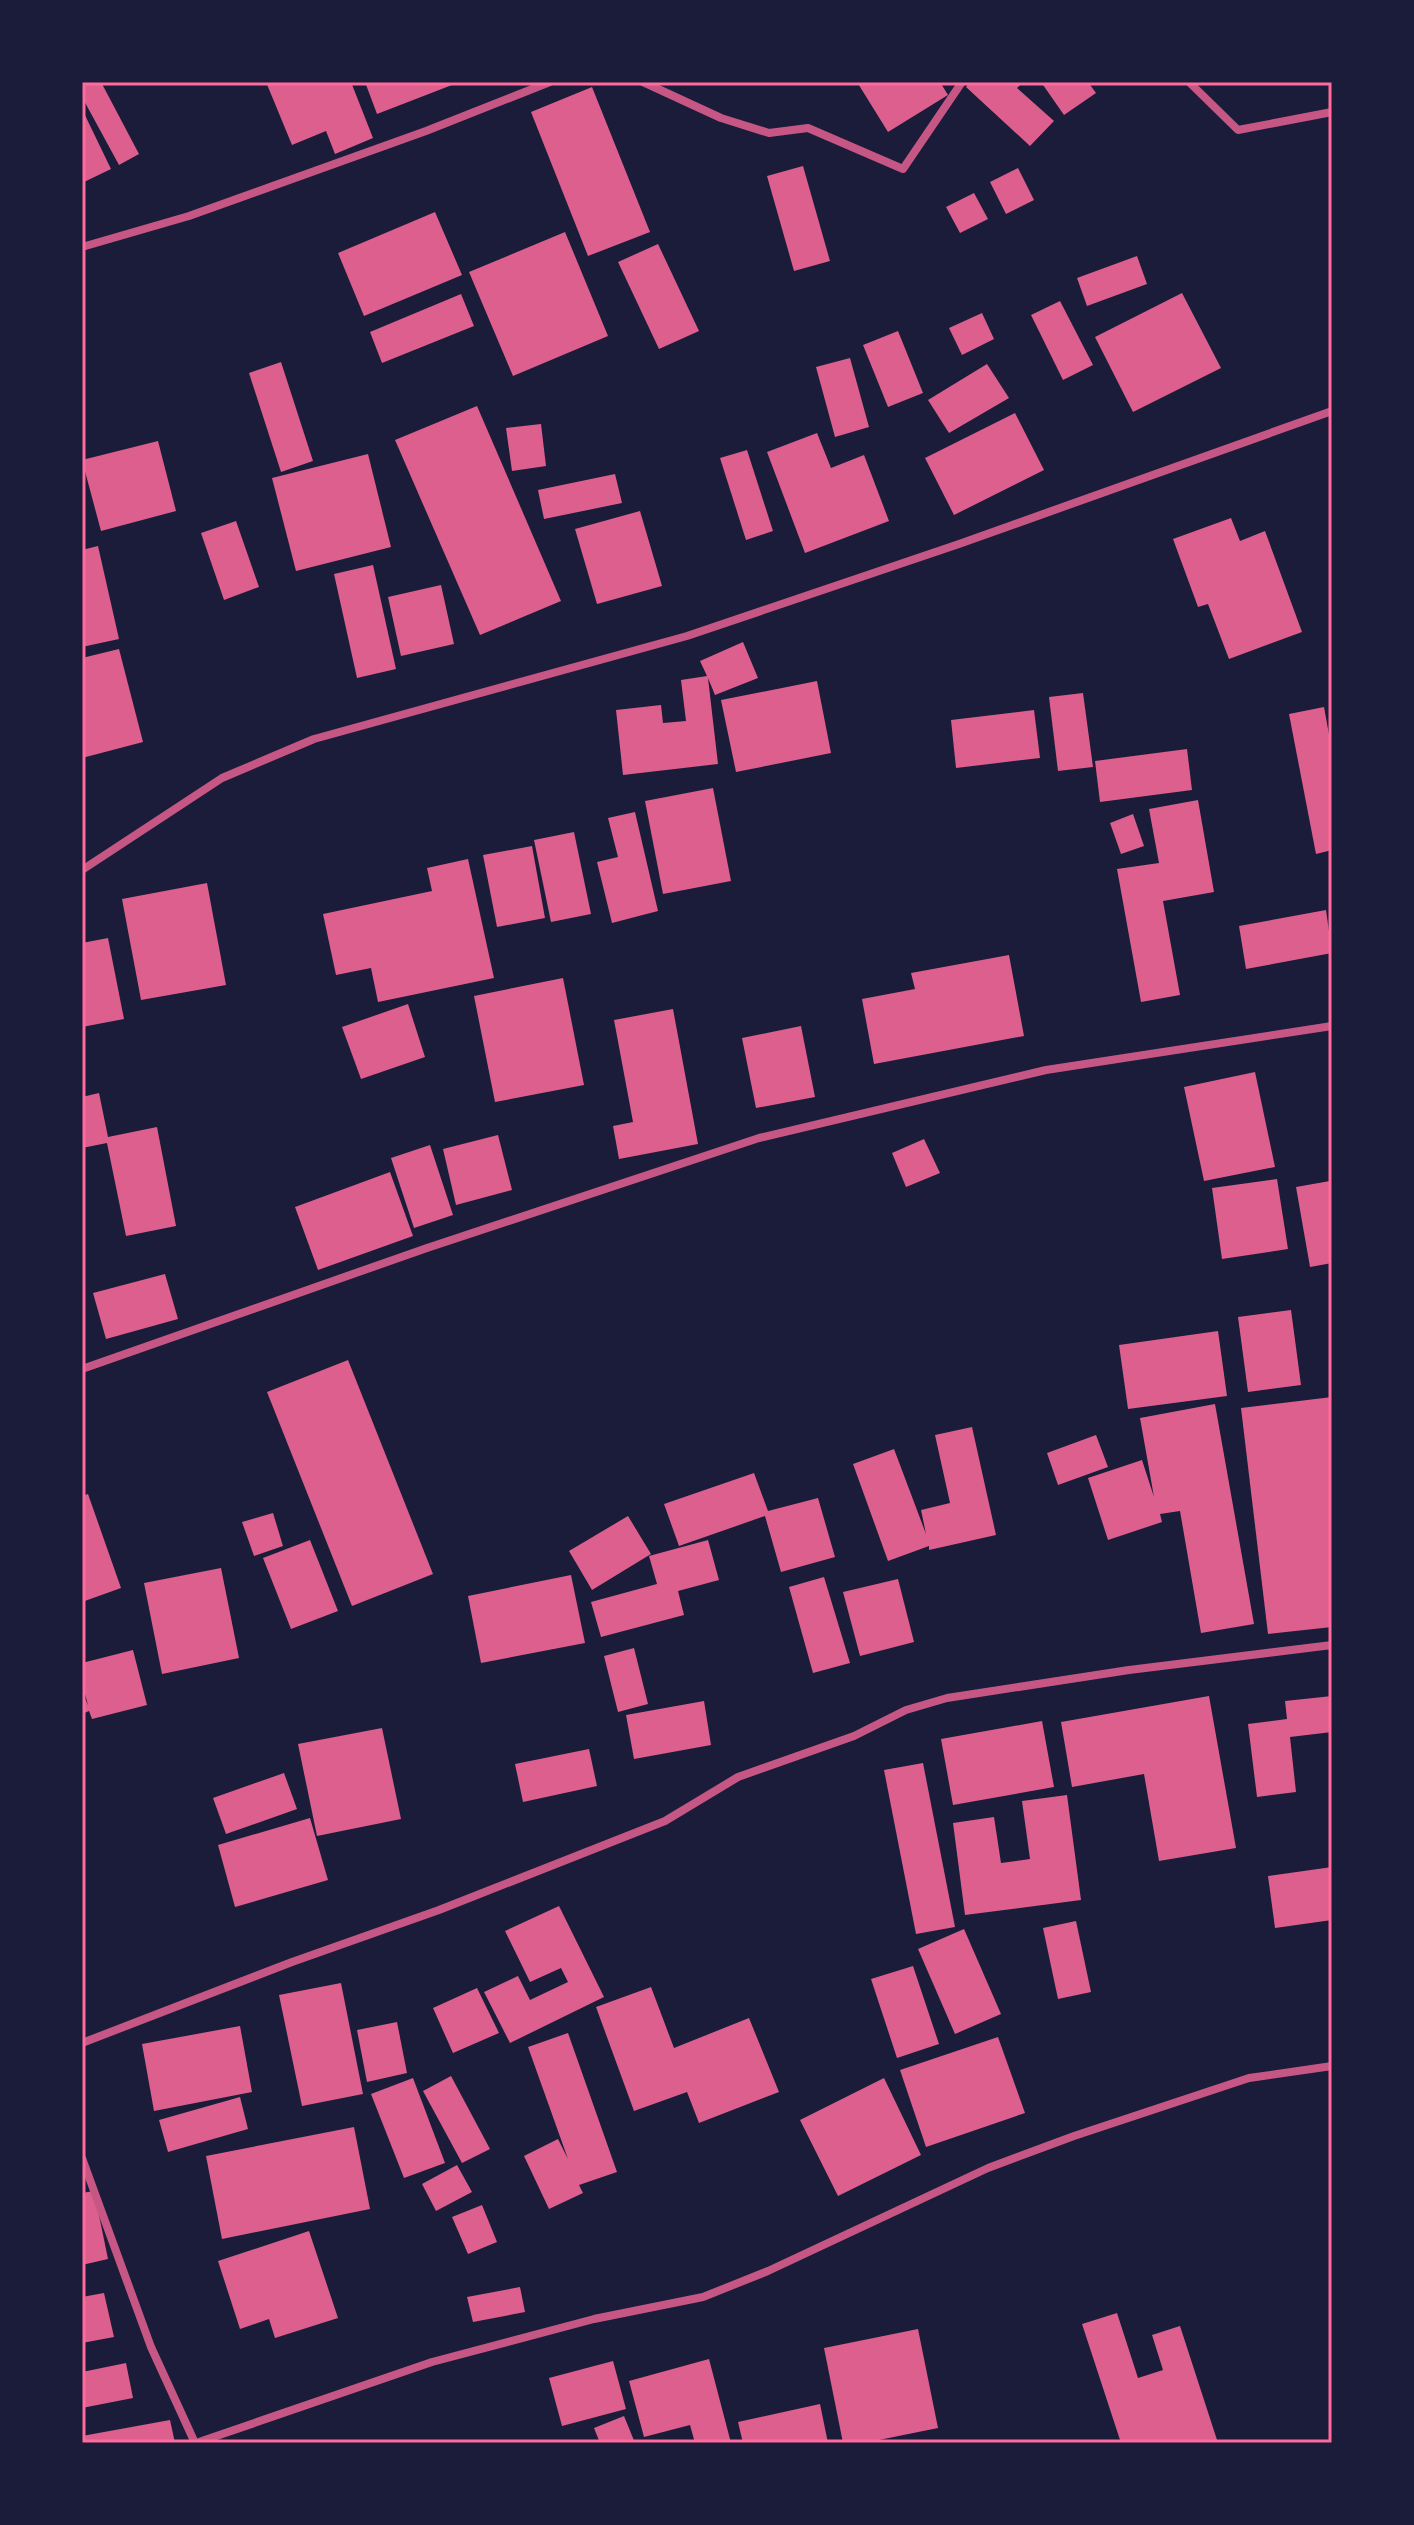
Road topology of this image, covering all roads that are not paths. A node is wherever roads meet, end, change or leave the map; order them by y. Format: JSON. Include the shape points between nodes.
{"nodes":[{"id":1,"x":550,"y":82,"type":"edge"},
{"id":2,"x":643,"y":82,"type":"edge"},
{"id":3,"x":962,"y":82,"type":"edge"},
{"id":4,"x":1189,"y":82,"type":"edge"},
{"id":5,"x":1332,"y":112,"type":"edge"},
{"id":6,"x":82,"y":247,"type":"edge"},
{"id":7,"x":1332,"y":411,"type":"edge"},
{"id":8,"x":82,"y":870,"type":"edge"},
{"id":9,"x":1332,"y":1026,"type":"edge"},
{"id":10,"x":82,"y":1369,"type":"edge"},
{"id":11,"x":1332,"y":1645,"type":"edge"},
{"id":12,"x":82,"y":2043,"type":"edge"},
{"id":13,"x":1332,"y":2066,"type":"edge"},
{"id":14,"x":82,"y":2158,"type":"edge"},
{"id":15,"x":195,"y":2443,"type":"edge"}],
"edges":[{"from":1,"to":6,"type":"street","via":[[204,211]]},
{"from":2,"to":3,"type":"street","via":[[721,118],[769,133],[808,128],[903,169]]},
{"from":4,"to":5,"type":"street","via":[[1238,130]]},
{"from":7,"to":8,"type":"street","via":[[687,636],[314,739],[222,778]]},
{"from":9,"to":10,"type":"street","via":[[1046,1070],[759,1138]]},
{"from":11,"to":12,"type":"street","via":[[1129,1670],[947,1698],[906,1710],[854,1736],[738,1777],[665,1821]]},
{"from":13,"to":15,"type":"street","via":[[1249,2078],[1059,2141],[703,2297],[594,2319],[432,2362]]},
{"from":14,"to":15,"type":"street","via":[[151,2347]]}]}
